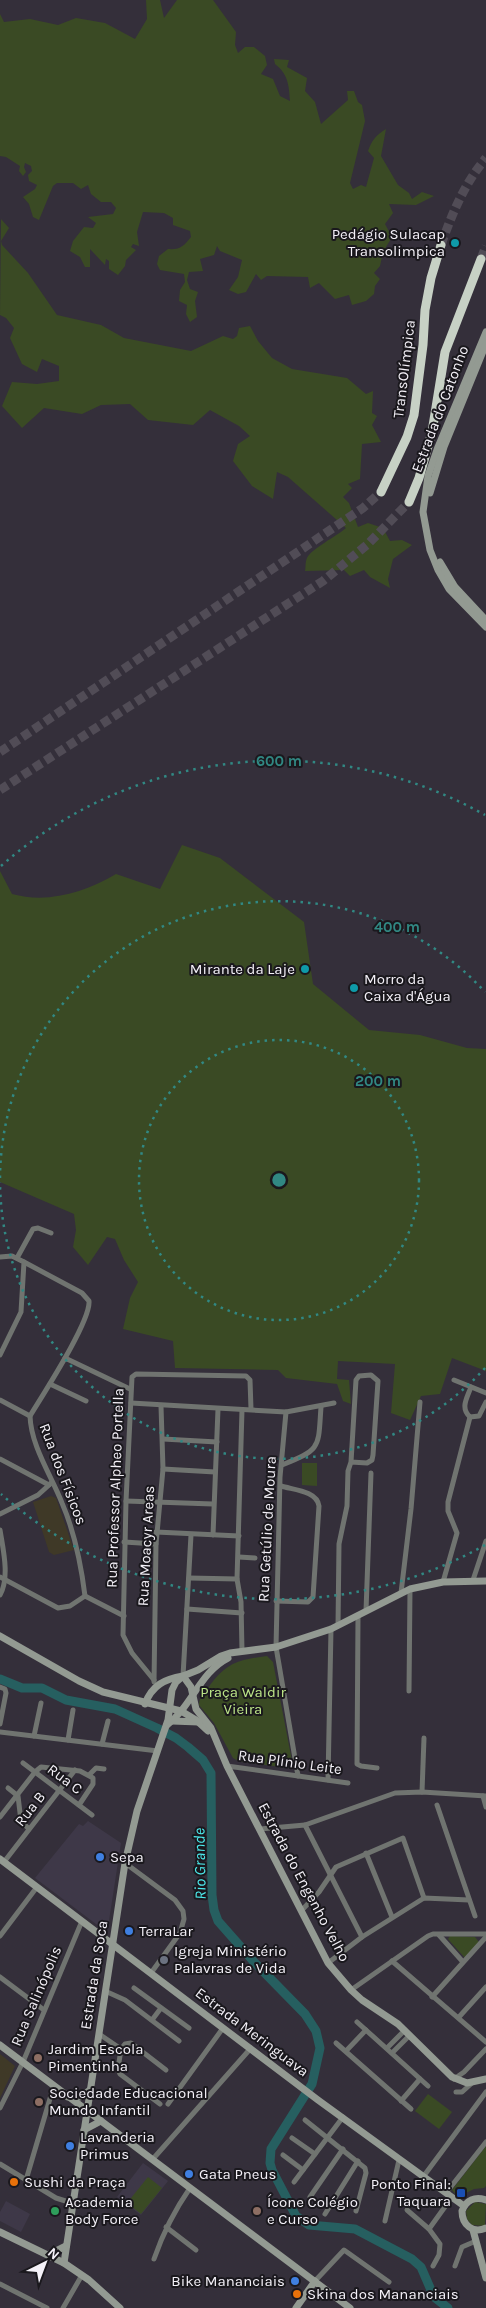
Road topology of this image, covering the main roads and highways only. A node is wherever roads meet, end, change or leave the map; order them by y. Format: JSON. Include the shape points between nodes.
{"nodes":[{"id":1,"x":442,"y":245,"type":"tunnel mouth"},
{"id":2,"x":481,"y":259,"type":"dead end"},
{"id":3,"x":381,"y":492,"type":"tunnel mouth"},
{"id":4,"x":409,"y":502,"type":"tunnel mouth"}],
"edges":[{"from":1,"to":3,"type":"highway","name":"TransOlímpica","via":[[425,310],[414,415]]},
{"from":2,"to":4,"type":"highway","via":[[445,352],[432,432]]}]}
